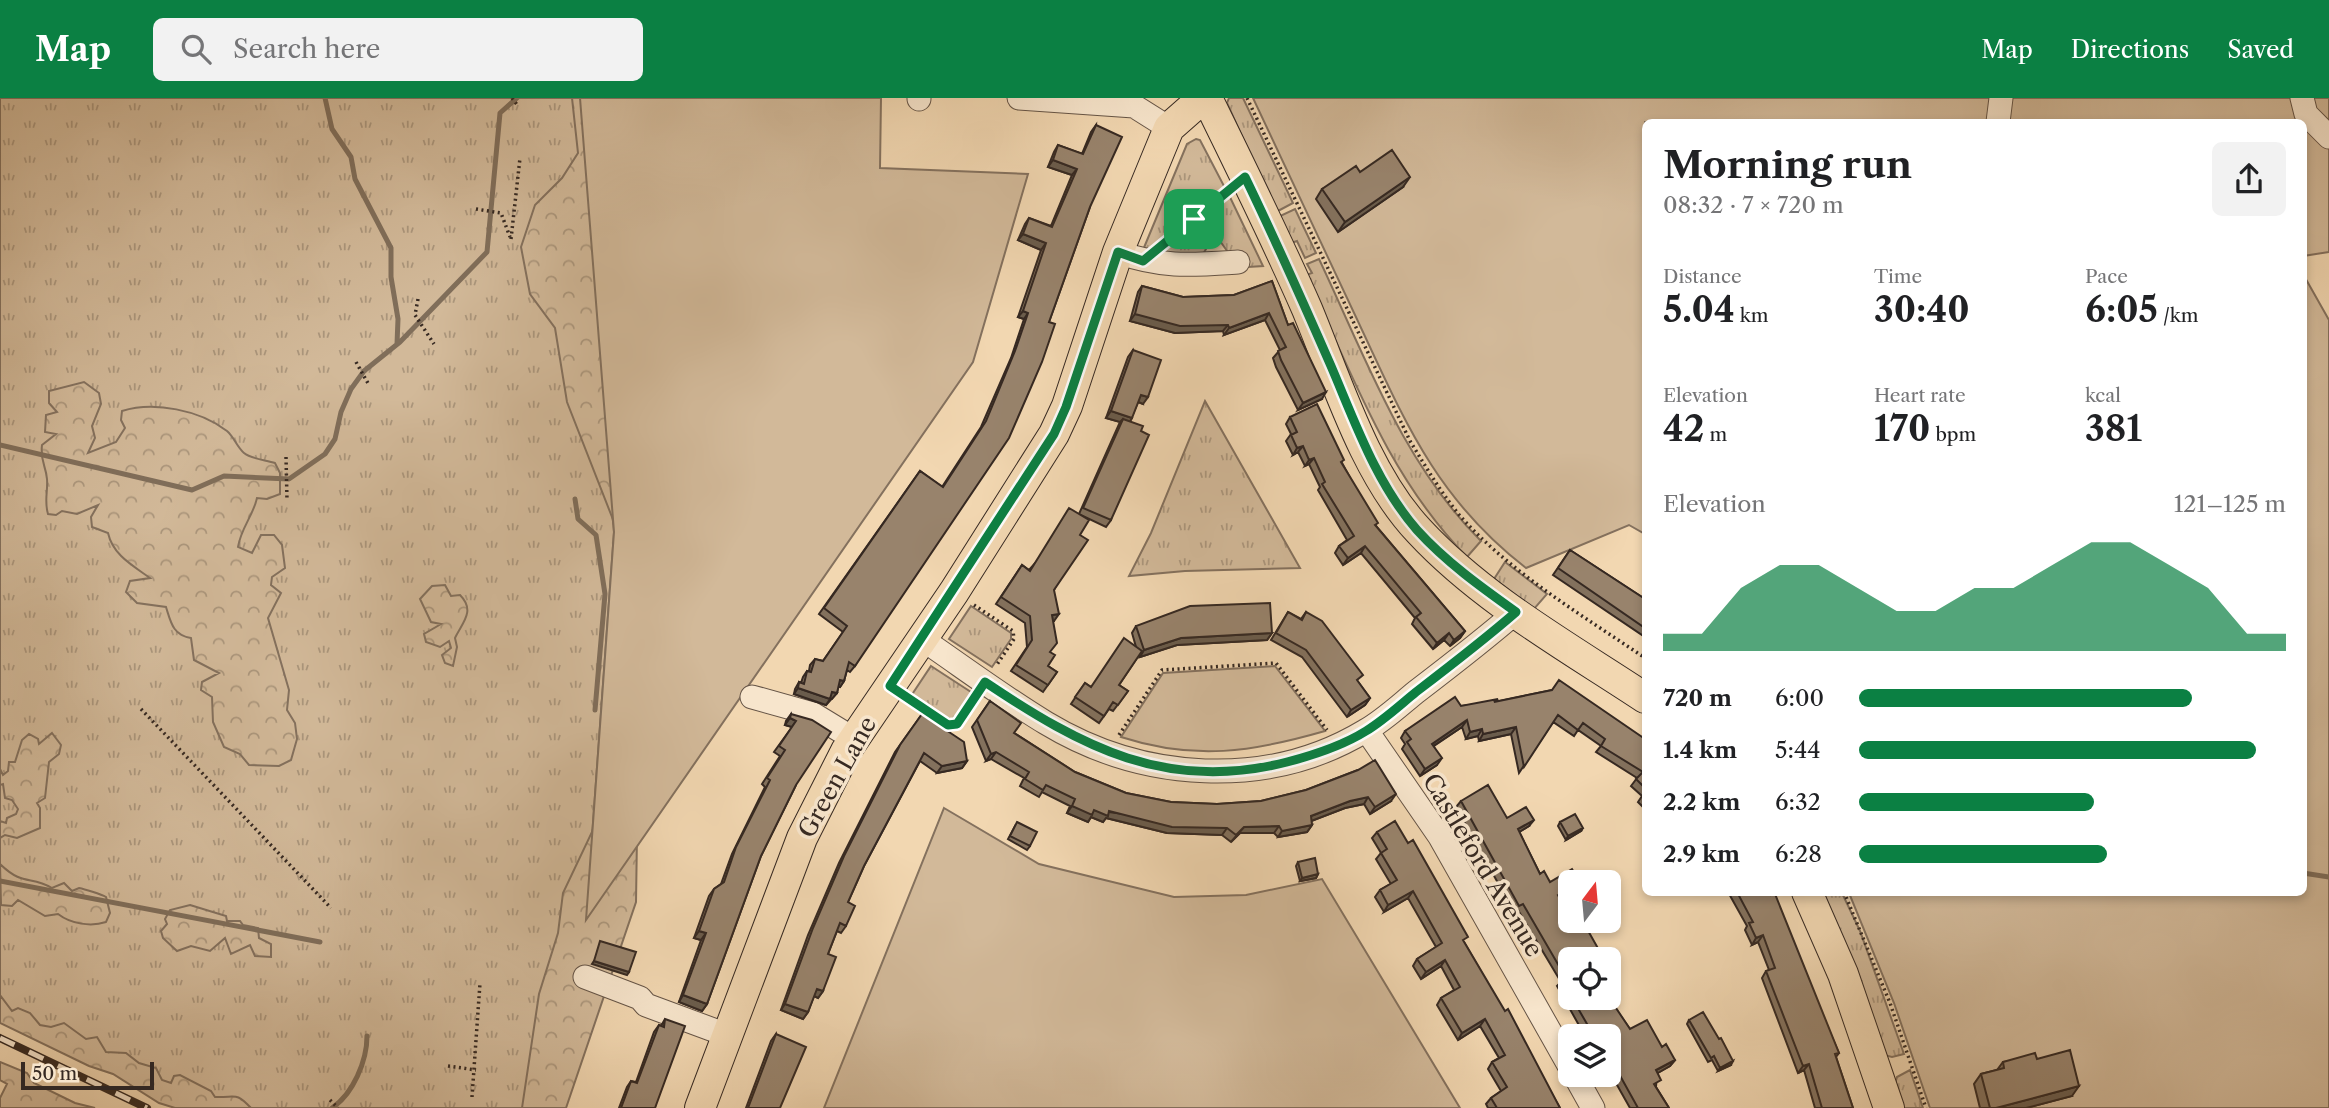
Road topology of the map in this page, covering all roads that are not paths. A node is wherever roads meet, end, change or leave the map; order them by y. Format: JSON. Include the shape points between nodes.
{"nodes":[{"id":1,"x":1019,"y":98,"type":"edge"},
{"id":2,"x":1205,"y":98,"type":"edge"},
{"id":3,"x":2001,"y":98,"type":"edge"},
{"id":4,"x":2302,"y":98,"type":"edge"},
{"id":5,"x":1998,"y":119,"type":"edge"},
{"id":6,"x":1169,"y":128,"type":"junction"},
{"id":7,"x":2329,"y":137,"type":"edge"},
{"id":8,"x":1130,"y":256,"type":"junction"},
{"id":9,"x":1238,"y":262,"type":"dead end"},
{"id":10,"x":1516,"y":612,"type":"junction"},
{"id":11,"x":922,"y":639,"type":"junction"},
{"id":12,"x":1642,"y":696,"type":"edge"},
{"id":13,"x":752,"y":697,"type":"dead end"},
{"id":14,"x":1367,"y":731,"type":"junction"},
{"id":15,"x":854,"y":739,"type":"junction"},
{"id":16,"x":1809,"y":896,"type":"edge"},
{"id":17,"x":585,"y":977,"type":"dead end"},
{"id":18,"x":727,"y":1035,"type":"junction"},
{"id":19,"x":1558,"y":1046,"type":"edge"},
{"id":20,"x":1581,"y":1087,"type":"edge"},
{"id":21,"x":700,"y":1108,"type":"edge"},
{"id":22,"x":1593,"y":1108,"type":"edge"},
{"id":23,"x":1889,"y":1108,"type":"edge"}],
"edges":[{"from":1,"to":6,"type":"street","via":[[1134,106]]},
{"from":2,"to":6,"type":"main road","name":"Green Lane"},
{"from":2,"to":10,"type":"main road","via":[[1287,264],[1389,492],[1440,552]]},
{"from":3,"to":5,"type":"street"},
{"from":4,"to":7,"type":"street","via":[[2306,114]]},
{"from":6,"to":8,"type":"main road","name":"Green Lane"},
{"from":8,"to":9,"type":"street","via":[[1174,266]]},
{"from":8,"to":11,"type":"main road","name":"Green Lane","via":[[1054,434]]},
{"from":10,"to":12,"type":"main road"},
{"from":10,"to":14,"type":"street"},
{"from":11,"to":14,"type":"street","via":[[1047,724],[1157,768],[1207,772],[1260,769],[1312,755]]},
{"from":11,"to":15,"type":"main road","name":"Green Lane"},
{"from":13,"to":15,"type":"street","via":[[813,714]]},
{"from":14,"to":19,"type":"street","name":"Castleford Avenue","via":[[1440,837]]},
{"from":15,"to":18,"type":"main road","name":"Green Lane","via":[[802,838]]},
{"from":16,"to":23,"type":"main road","via":[[1843,974]]},
{"from":17,"to":18,"type":"street"},
{"from":18,"to":21,"type":"main road","name":"Green Lane"},
{"from":20,"to":22,"type":"street"}]}
